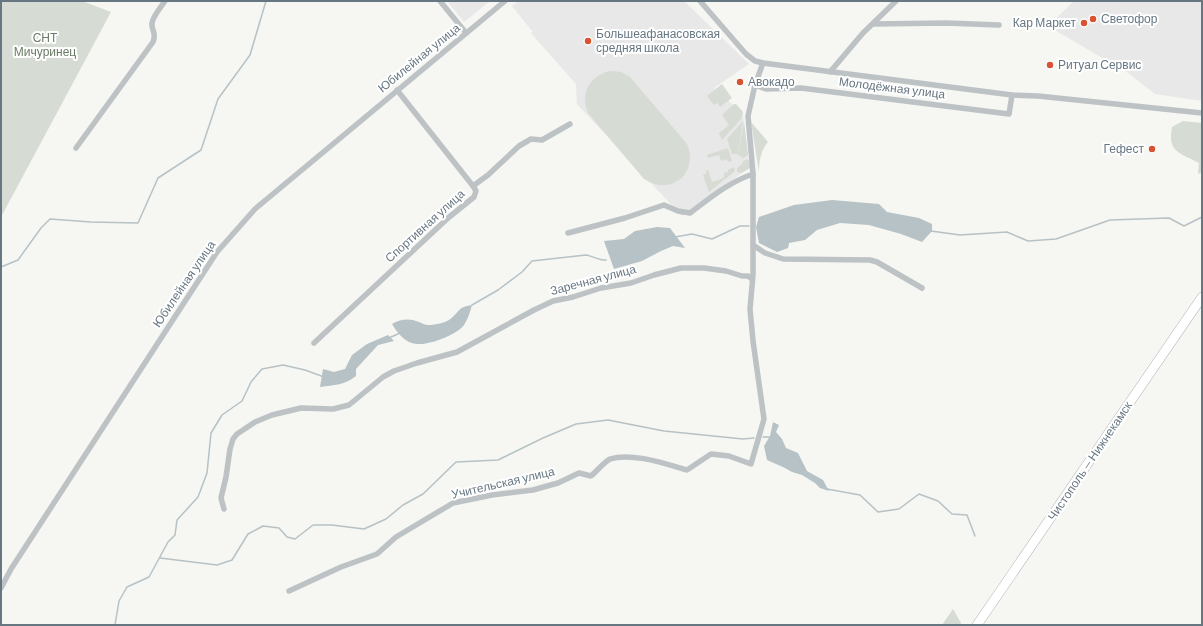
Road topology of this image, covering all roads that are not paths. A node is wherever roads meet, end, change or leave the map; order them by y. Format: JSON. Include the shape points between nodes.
{"nodes":[{"id":1,"x":165,"y":1,"type":"edge"},
{"id":2,"x":440,"y":1,"type":"edge"},
{"id":3,"x":505,"y":1,"type":"edge"},
{"id":4,"x":896,"y":1,"type":"edge"},
{"id":5,"x":702,"y":2,"type":"edge"},
{"id":6,"x":874,"y":24,"type":"junction"},
{"id":7,"x":999,"y":25,"type":"dead end"},
{"id":8,"x":466,"y":33,"type":"junction"},
{"id":9,"x":763,"y":64,"type":"junction"},
{"id":10,"x":830,"y":72,"type":"junction"},
{"id":11,"x":755,"y":85,"type":"junction"},
{"id":12,"x":397,"y":90,"type":"junction"},
{"id":13,"x":1012,"y":96,"type":"junction"},
{"id":14,"x":1202,"y":113,"type":"edge"},
{"id":15,"x":570,"y":124,"type":"dead end"},
{"id":16,"x":76,"y":148,"type":"dead end"},
{"id":17,"x":753,"y":174,"type":"junction"},
{"id":18,"x":473,"y":186,"type":"junction"},
{"id":19,"x":568,"y":233,"type":"dead end"},
{"id":20,"x":753,"y":245,"type":"junction"},
{"id":21,"x":752,"y":279,"type":"junction"},
{"id":22,"x":922,"y":288,"type":"dead end"},
{"id":23,"x":1202,"y":297,"type":"edge"},
{"id":24,"x":314,"y":343,"type":"dead end"},
{"id":25,"x":224,"y":509,"type":"dead end"},
{"id":26,"x":1,"y":588,"type":"edge"},
{"id":27,"x":289,"y":591,"type":"dead end"},
{"id":28,"x":977,"y":625,"type":"edge"}],
"edges":[{"from":1,"to":16,"type":"street","via":[[152,20],[155,37],[153,42]]},
{"from":2,"to":8,"type":"street"},
{"from":3,"to":8,"type":"street","name":"Юбилейная улица"},
{"from":4,"to":6,"type":"street","name":"Молодёжная улица"},
{"from":5,"to":9,"type":"street","name":"Молодёжная улица","via":[[746,54]]},
{"from":6,"to":7,"type":"street"},
{"from":6,"to":10,"type":"street","name":"Молодёжная улица","via":[[863,33]]},
{"from":8,"to":12,"type":"street","name":"Юбилейная улица"},
{"from":9,"to":10,"type":"street","name":"Молодёжная улица"},
{"from":9,"to":11,"type":"street"},
{"from":10,"to":13,"type":"street","name":"Молодёжная улица"},
{"from":11,"to":13,"type":"street","name":"Молодёжная улица","via":[[766,89],[801,88],[1009,114]]},
{"from":11,"to":17,"type":"street","via":[[748,116]]},
{"from":12,"to":18,"type":"street"},
{"from":12,"to":26,"type":"street","name":"Юбилейная улица","via":[[255,209],[217,252],[22,551]]},
{"from":13,"to":14,"type":"street","name":"Молодёжная улица","via":[[1038,96]]},
{"from":15,"to":18,"type":"street","name":"Спортивная улица","via":[[542,140],[531,139],[520,146]]},
{"from":17,"to":19,"type":"street","via":[[717,192],[690,213],[664,205]]},
{"from":17,"to":20,"type":"street"},
{"from":18,"to":24,"type":"street","name":"Спортивная улица","via":[[476,191],[474,197],[448,218]]},
{"from":20,"to":21,"type":"street"},
{"from":20,"to":22,"type":"street","via":[[765,254],[783,259],[878,262]]},
{"from":21,"to":25,"type":"street","name":"Заречная улица","via":[[726,271],[682,268],[553,301],[457,352],[394,371],[349,405],[333,409],[301,408],[255,422],[237,434],[233,440],[221,498]]},
{"from":21,"to":27,"type":"street","name":"Учительская улица","via":[[750,309],[764,419],[751,464],[729,456],[711,454],[687,470],[629,457],[609,460],[591,476],[579,473],[558,483],[533,490],[453,503],[396,537],[376,554],[340,567]]},
{"from":23,"to":28,"type":"main road","name":"Чистополь — Нижнекамск"}]}
